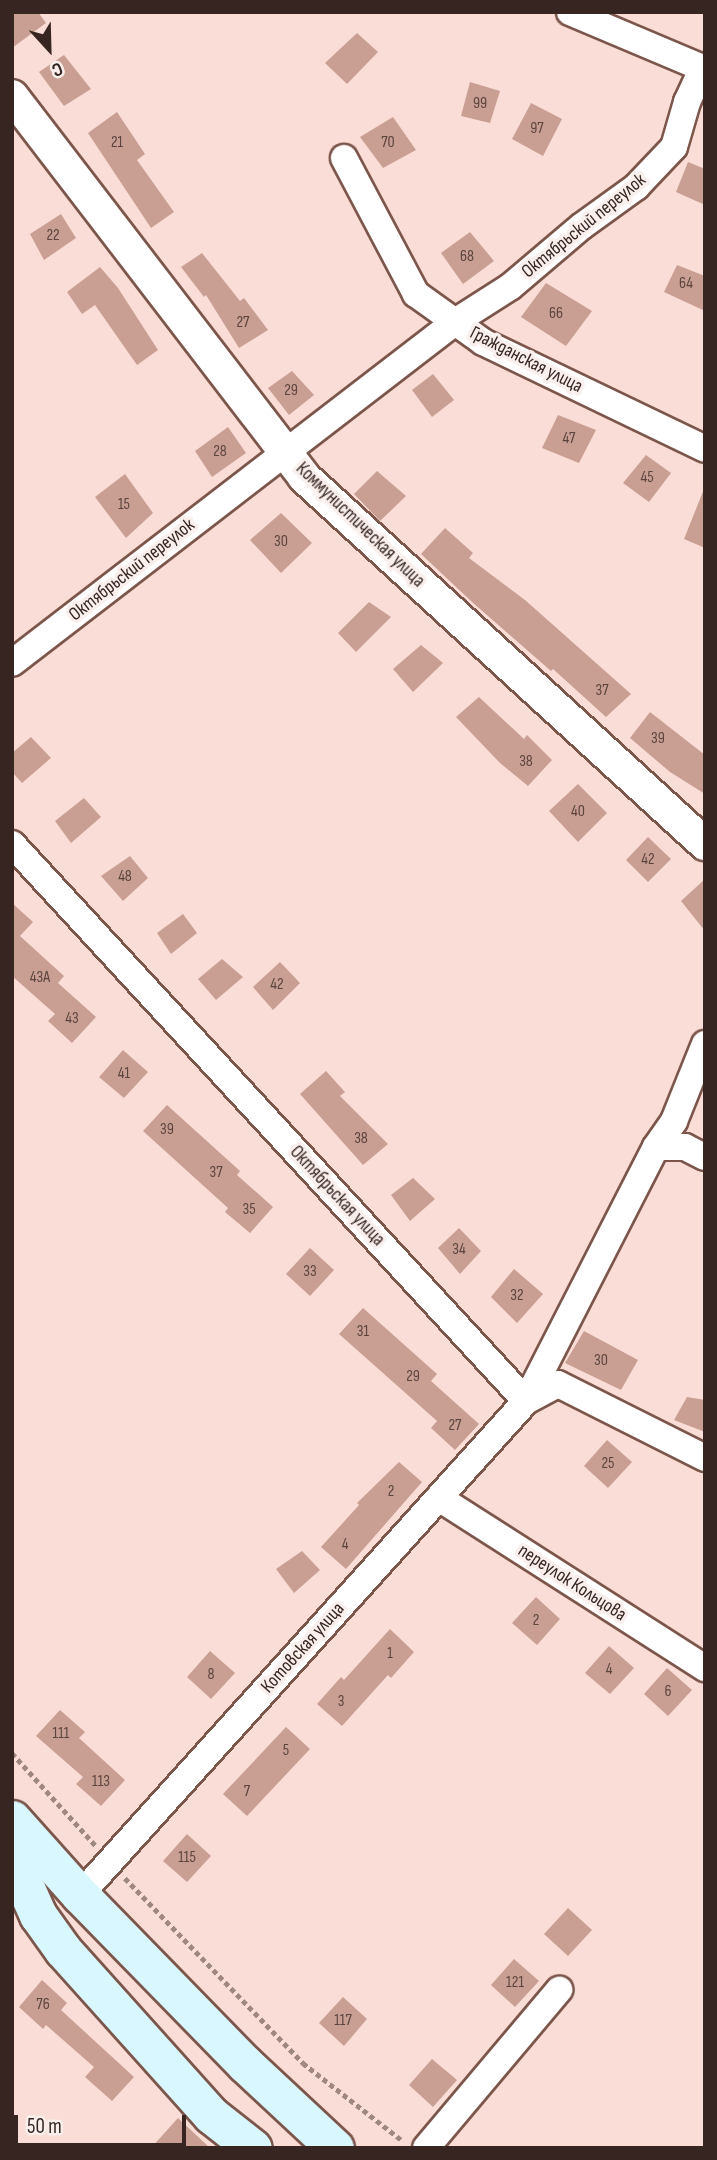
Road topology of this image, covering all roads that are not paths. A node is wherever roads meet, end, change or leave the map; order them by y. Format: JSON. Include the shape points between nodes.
{"nodes":[{"id":1,"x":570,"y":12,"type":"edge"},
{"id":2,"x":704,"y":69,"type":"edge"},
{"id":3,"x":12,"y":96,"type":"edge"},
{"id":4,"x":345,"y":158,"type":"dead end"},
{"id":5,"x":455,"y":322,"type":"junction"},
{"id":6,"x":705,"y":449,"type":"edge"},
{"id":7,"x":285,"y":452,"type":"junction"},
{"id":8,"x":12,"y":663,"type":"edge"},
{"id":9,"x":12,"y":844,"type":"edge"},
{"id":10,"x":705,"y":844,"type":"edge"},
{"id":11,"x":705,"y":1044,"type":"edge"},
{"id":12,"x":656,"y":1147,"type":"junction"},
{"id":13,"x":705,"y":1157,"type":"edge"},
{"id":14,"x":526,"y":1401,"type":"junction"},
{"id":15,"x":705,"y":1458,"type":"edge"},
{"id":16,"x":439,"y":1498,"type":"junction"},
{"id":17,"x":705,"y":1668,"type":"edge"},
{"id":18,"x":12,"y":1819,"type":"edge"},
{"id":19,"x":12,"y":1857,"type":"edge"},
{"id":20,"x":80,"y":1895,"type":"junction"},
{"id":21,"x":25,"y":1908,"type":"edge"},
{"id":22,"x":559,"y":1990,"type":"dead end"},
{"id":23,"x":253,"y":2148,"type":"edge"},
{"id":24,"x":335,"y":2148,"type":"edge"},
{"id":25,"x":426,"y":2148,"type":"edge"}],
"edges":[{"from":1,"to":2,"type":"street"},
{"from":2,"to":5,"type":"street","name":"Октябрьский переулок","via":[[687,102],[674,147],[636,187],[510,287]]},
{"from":3,"to":7,"type":"street","name":"Коммунистическая улица"},
{"from":4,"to":5,"type":"street","name":"Гражданская улица","via":[[416,294]]},
{"from":5,"to":6,"type":"street","name":"Гражданская улица","via":[[483,342]]},
{"from":5,"to":7,"type":"street","name":"Октябрьский переулок"},
{"from":7,"to":8,"type":"street","name":"Октябрьский переулок"},
{"from":7,"to":10,"type":"street","name":"Коммунистическая улица","via":[[304,477]]},
{"from":9,"to":14,"type":"street","name":"Октябрьская улица"},
{"from":11,"to":12,"type":"street","via":[[674,1121]]},
{"from":12,"to":13,"type":"street","via":[[685,1147]]},
{"from":12,"to":14,"type":"street"},
{"from":14,"to":15,"type":"street","via":[[558,1384]]},
{"from":14,"to":16,"type":"street","name":"Котовская улица"},
{"from":16,"to":17,"type":"street","name":"переулок Кольцова"},
{"from":16,"to":20,"type":"street","name":"Котовская улица"},
{"from":18,"to":20,"type":"main road"},
{"from":19,"to":21,"type":"main road"},
{"from":20,"to":24,"type":"main road","via":[[245,2064]]},
{"from":21,"to":23,"type":"main road","via":[[211,2115]]},
{"from":22,"to":25,"type":"street"}]}
